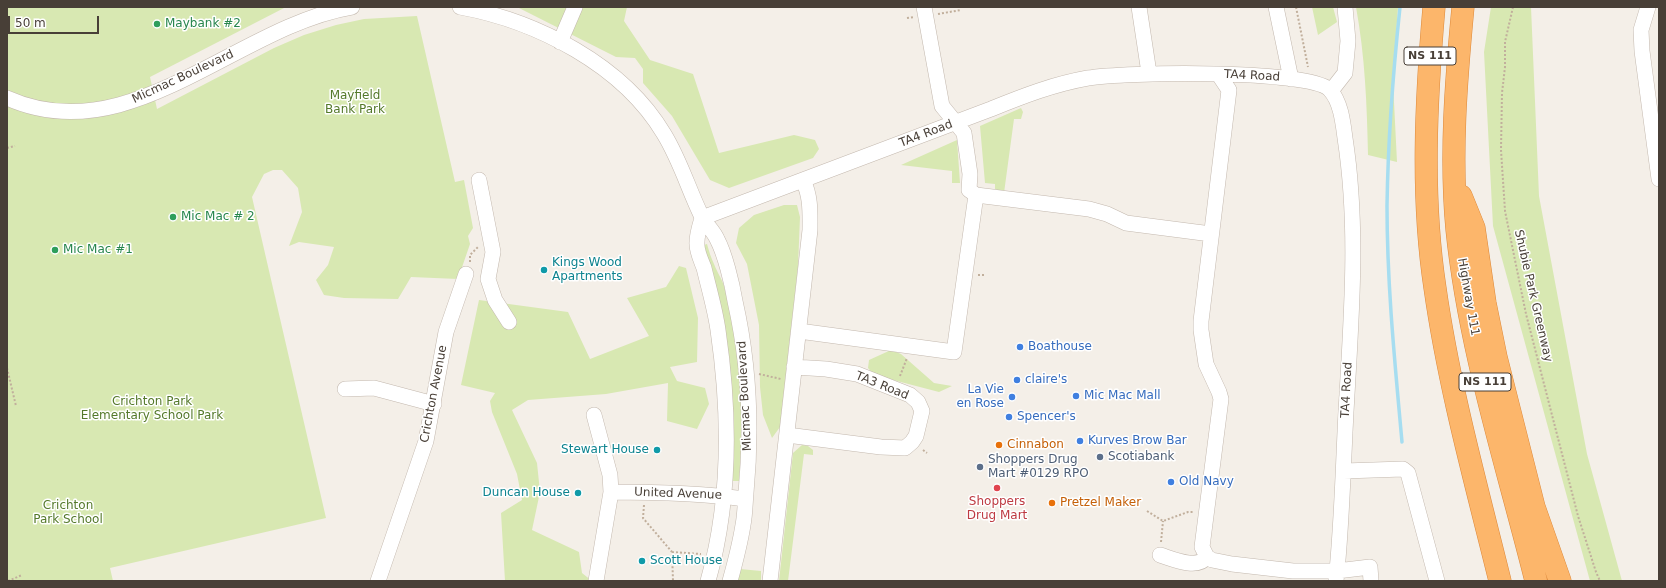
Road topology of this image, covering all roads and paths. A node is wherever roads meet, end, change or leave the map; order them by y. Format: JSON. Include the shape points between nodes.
{"nodes":[{"id":1,"x":352,"y":7,"type":"edge"},
{"id":2,"x":460,"y":7,"type":"edge"},
{"id":3,"x":575,"y":7,"type":"edge"},
{"id":4,"x":924,"y":7,"type":"edge"},
{"id":5,"x":1139,"y":7,"type":"edge"},
{"id":6,"x":1276,"y":7,"type":"edge"},
{"id":7,"x":1296,"y":7,"type":"edge"},
{"id":8,"x":1345,"y":7,"type":"edge"},
{"id":9,"x":1434,"y":7,"type":"edge"},
{"id":10,"x":1464,"y":7,"type":"edge"},
{"id":11,"x":1513,"y":7,"type":"edge"},
{"id":12,"x":1648,"y":7,"type":"edge"},
{"id":13,"x":560,"y":42,"type":"junction"},
{"id":14,"x":1308,"y":67,"type":"dead end"},
{"id":15,"x":1149,"y":73,"type":"junction"},
{"id":16,"x":1219,"y":75,"type":"junction"},
{"id":17,"x":1291,"y":79,"type":"junction"},
{"id":18,"x":1331,"y":91,"type":"junction"},
{"id":19,"x":7,"y":98,"type":"edge"},
{"id":20,"x":956,"y":122,"type":"junction"},
{"id":21,"x":15,"y":146,"type":"dead end"},
{"id":22,"x":7,"y":148,"type":"edge"},
{"id":23,"x":1659,"y":179,"type":"edge"},
{"id":24,"x":479,"y":180,"type":"dead end"},
{"id":25,"x":803,"y":180,"type":"junction"},
{"id":26,"x":1454,"y":180,"type":"junction"},
{"id":27,"x":976,"y":195,"type":"junction"},
{"id":28,"x":702,"y":218,"type":"junction"},
{"id":29,"x":1211,"y":234,"type":"junction"},
{"id":30,"x":480,"y":245,"type":"dead end"},
{"id":31,"x":466,"y":274,"type":"joint"},
{"id":32,"x":509,"y":322,"type":"dead end"},
{"id":33,"x":799,"y":331,"type":"junction"},
{"id":34,"x":914,"y":347,"type":"junction"},
{"id":35,"x":794,"y":367,"type":"junction"},
{"id":36,"x":7,"y":368,"type":"edge"},
{"id":37,"x":1450,"y":370,"type":"junction"},
{"id":38,"x":889,"y":388,"type":"junction"},
{"id":39,"x":345,"y":389,"type":"dead end"},
{"id":40,"x":434,"y":404,"type":"junction"},
{"id":41,"x":16,"y":406,"type":"dead end"},
{"id":42,"x":594,"y":415,"type":"dead end"},
{"id":43,"x":787,"y":435,"type":"junction"},
{"id":44,"x":1344,"y":471,"type":"junction"},
{"id":45,"x":611,"y":492,"type":"junction"},
{"id":46,"x":644,"y":492,"type":"junction"},
{"id":47,"x":723,"y":496,"type":"junction"},
{"id":48,"x":745,"y":499,"type":"junction"},
{"id":49,"x":1147,"y":511,"type":"dead end"},
{"id":50,"x":1188,"y":512,"type":"dead end"},
{"id":51,"x":1163,"y":521,"type":"junction"},
{"id":52,"x":1160,"y":555,"type":"joint"},
{"id":53,"x":1207,"y":557,"type":"junction"},
{"id":54,"x":22,"y":575,"type":"dead end"},
{"id":55,"x":1337,"y":576,"type":"edge"},
{"id":56,"x":8,"y":581,"type":"edge"},
{"id":57,"x":378,"y":581,"type":"edge"},
{"id":58,"x":596,"y":581,"type":"edge"},
{"id":59,"x":673,"y":581,"type":"edge"},
{"id":60,"x":708,"y":581,"type":"edge"},
{"id":61,"x":730,"y":581,"type":"edge"},
{"id":62,"x":770,"y":581,"type":"edge"},
{"id":63,"x":1371,"y":581,"type":"edge"},
{"id":64,"x":1437,"y":581,"type":"edge"},
{"id":65,"x":1489,"y":581,"type":"edge"},
{"id":66,"x":1500,"y":581,"type":"edge"},
{"id":67,"x":1536,"y":581,"type":"edge"},
{"id":68,"x":1560,"y":581,"type":"edge"},
{"id":69,"x":1600,"y":581,"type":"edge"}],
"edges":[{"from":1,"to":19,"type":"street","name":"Micmac Boulevard","via":[[308,19],[277,32],[129,103],[107,108],[68,111],[30,106]]},
{"from":2,"to":13,"type":"street","name":"Micmac Boulevard","via":[[501,17]]},
{"from":3,"to":13,"type":"street"},
{"from":4,"to":20,"type":"street","via":[[942,106]]},
{"from":5,"to":15,"type":"street"},
{"from":6,"to":17,"type":"street"},
{"from":7,"to":14,"type":"path"},
{"from":8,"to":18,"type":"street","via":[[1348,41],[1345,73]]},
{"from":9,"to":37,"type":"highway","number":"NS 111","via":[[1427,105],[1428,200],[1434,288]]},
{"from":10,"to":26,"type":"highway","name":"Highway 111","number":"NS 111","via":[[1457,79]]},
{"from":11,"to":69,"type":"path","name":"Shubie Park Greenway","via":[[1505,42],[1502,93],[1501,150],[1505,211],[1528,322],[1578,516]]},
{"from":12,"to":23,"type":"street","via":[[1641,30],[1642,51]]},
{"from":13,"to":28,"type":"street","name":"Micmac Boulevard","via":[[610,73],[626,86],[654,118],[677,158]]},
{"from":15,"to":16,"type":"street","name":"TA4 Road"},
{"from":15,"to":20,"type":"street","name":"TA4 Road","via":[[1103,76],[1068,82],[1030,93]]},
{"from":16,"to":17,"type":"street","name":"TA4 Road"},
{"from":16,"to":29,"type":"street","via":[[1229,90]]},
{"from":17,"to":18,"type":"street","name":"TA4 Road","via":[[1314,82]]},
{"from":18,"to":44,"type":"street","name":"TA4 Road","via":[[1342,120],[1347,153],[1354,251]]},
{"from":20,"to":25,"type":"street","name":"TA4 Road"},
{"from":20,"to":27,"type":"street","via":[[966,141],[969,190]]},
{"from":21,"to":22,"type":"path"},
{"from":24,"to":32,"type":"street","via":[[493,252],[488,278],[495,300]]},
{"from":25,"to":28,"type":"street","name":"TA4 Road"},
{"from":25,"to":33,"type":"street","via":[[810,203],[810,230]]},
{"from":26,"to":67,"type":"highway","name":"Highway 111","number":"NS 111","via":[[1457,230],[1468,306]]},
{"from":26,"to":68,"type":"highway","via":[[1474,228],[1496,357],[1534,507]]},
{"from":27,"to":29,"type":"street","via":[[1089,209],[1126,223]]},
{"from":27,"to":34,"type":"street","via":[[954,352]]},
{"from":28,"to":47,"type":"street","name":"Micmac Boulevard","via":[[696,242],[715,310],[724,372],[726,462]]},
{"from":28,"to":48,"type":"street","name":"Micmac Boulevard","via":[[717,238],[732,283],[740,324],[748,412],[749,461]]},
{"from":29,"to":53,"type":"street","via":[[1201,330],[1206,364],[1221,399],[1202,547]]},
{"from":30,"to":31,"type":"path","via":[[470,255]]},
{"from":31,"to":40,"type":"street","name":"Crichton Avenue","via":[[446,332]]},
{"from":33,"to":34,"type":"street"},
{"from":33,"to":35,"type":"street"},
{"from":34,"to":38,"type":"path","via":[[898,380]]},
{"from":35,"to":38,"type":"street","name":"TA3 Road","via":[[857,374]]},
{"from":35,"to":43,"type":"street"},
{"from":36,"to":41,"type":"path"},
{"from":37,"to":65,"type":"highway","via":[[1456,437]]},
{"from":37,"to":66,"type":"highway","number":"NS 111"},
{"from":38,"to":43,"type":"street","name":"TA3 Road","via":[[910,395],[918,402],[922,411],[916,436],[905,448]]},
{"from":39,"to":40,"type":"street","via":[[374,388]]},
{"from":40,"to":57,"type":"street","name":"Crichton Avenue","via":[[426,441]]},
{"from":42,"to":45,"type":"street","via":[[610,475]]},
{"from":43,"to":62,"type":"street"},
{"from":44,"to":55,"type":"street","name":"TA4 Road"},
{"from":44,"to":64,"type":"street","via":[[1403,469],[1408,473]]},
{"from":45,"to":46,"type":"street","name":"United Avenue"},
{"from":45,"to":58,"type":"street"},
{"from":46,"to":47,"type":"street","name":"United Avenue"},
{"from":46,"to":59,"type":"path","via":[[644,518],[672,552]]},
{"from":47,"to":48,"type":"street","name":"United Avenue"},
{"from":47,"to":60,"type":"street","name":"Micmac Boulevard","via":[[715,555]]},
{"from":48,"to":61,"type":"street","name":"Micmac Boulevard","via":[[743,525]]},
{"from":49,"to":51,"type":"path"},
{"from":50,"to":51,"type":"path"},
{"from":51,"to":52,"type":"path"},
{"from":52,"to":53,"type":"street","via":[[1183,562],[1199,563]]},
{"from":53,"to":55,"type":"street","via":[[1232,564]]},
{"from":54,"to":56,"type":"path"},
{"from":55,"to":63,"type":"street","via":[[1370,567]]}]}
